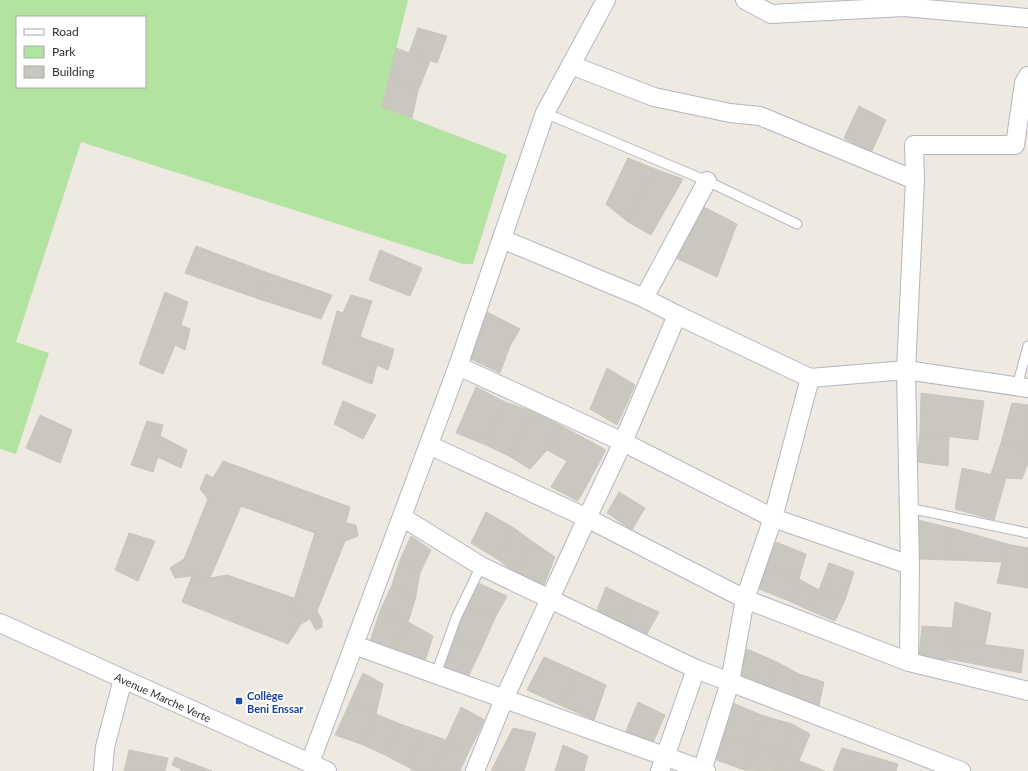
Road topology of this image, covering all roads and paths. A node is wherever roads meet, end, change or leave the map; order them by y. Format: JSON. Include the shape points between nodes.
{"nodes":[{"id":1,"x":606,"y":0,"type":"edge"},
{"id":2,"x":745,"y":0,"type":"edge"},
{"id":3,"x":905,"y":3,"type":"edge"},
{"id":4,"x":1028,"y":18,"type":"edge"},
{"id":5,"x":571,"y":65,"type":"junction"},
{"id":6,"x":1028,"y":76,"type":"edge"},
{"id":7,"x":545,"y":114,"type":"junction"},
{"id":8,"x":915,"y":180,"type":"junction"},
{"id":9,"x":707,"y":181,"type":"junction"},
{"id":10,"x":797,"y":224,"type":"dead end"},
{"id":11,"x":502,"y":239,"type":"junction"},
{"id":12,"x":644,"y":298,"type":"junction"},
{"id":13,"x":677,"y":316,"type":"junction"},
{"id":14,"x":1028,"y":346,"type":"edge"},
{"id":15,"x":458,"y":366,"type":"junction"},
{"id":16,"x":906,"y":370,"type":"junction"},
{"id":17,"x":810,"y":378,"type":"junction"},
{"id":18,"x":1022,"y":387,"type":"edge"},
{"id":19,"x":623,"y":442,"type":"junction"},
{"id":20,"x":429,"y":445,"type":"junction"},
{"id":21,"x":909,"y":508,"type":"junction"},
{"id":22,"x":402,"y":517,"type":"junction"},
{"id":23,"x":587,"y":518,"type":"junction"},
{"id":24,"x":774,"y":518,"type":"junction"},
{"id":25,"x":1028,"y":533,"type":"edge"},
{"id":26,"x":910,"y":565,"type":"junction"},
{"id":27,"x":481,"y":566,"type":"junction"},
{"id":28,"x":550,"y":599,"type":"junction"},
{"id":29,"x":745,"y":599,"type":"junction"},
{"id":30,"x":0,"y":623,"type":"edge"},
{"id":31,"x":354,"y":645,"type":"junction"},
{"id":32,"x":909,"y":662,"type":"junction"},
{"id":33,"x":696,"y":669,"type":"junction"},
{"id":34,"x":436,"y":674,"type":"junction"},
{"id":35,"x":123,"y":678,"type":"junction"},
{"id":36,"x":730,"y":682,"type":"junction"},
{"id":37,"x":1028,"y":692,"type":"edge"},
{"id":38,"x":504,"y":699,"type":"junction"},
{"id":39,"x":310,"y":763,"type":"junction"},
{"id":40,"x":662,"y":764,"type":"edge"},
{"id":41,"x":103,"y":771,"type":"edge"},
{"id":42,"x":327,"y":771,"type":"edge"},
{"id":43,"x":475,"y":771,"type":"edge"},
{"id":44,"x":703,"y":771,"type":"edge"},
{"id":45,"x":961,"y":771,"type":"edge"}],
"edges":[{"from":1,"to":5,"type":"street"},
{"from":2,"to":3,"type":"street","via":[[771,14]]},
{"from":3,"to":4,"type":"street"},
{"from":5,"to":7,"type":"street"},
{"from":5,"to":8,"type":"street","via":[[654,97],[730,113],[760,116]]},
{"from":6,"to":8,"type":"street","via":[[1024,83],[1015,145],[914,146]]},
{"from":7,"to":9,"type":"lane"},
{"from":7,"to":11,"type":"street"},
{"from":8,"to":16,"type":"street"},
{"from":9,"to":10,"type":"lane"},
{"from":9,"to":12,"type":"street"},
{"from":11,"to":12,"type":"street"},
{"from":11,"to":15,"type":"street"},
{"from":12,"to":13,"type":"street"},
{"from":13,"to":17,"type":"street"},
{"from":13,"to":19,"type":"street"},
{"from":14,"to":18,"type":"lane"},
{"from":15,"to":19,"type":"street"},
{"from":15,"to":20,"type":"street"},
{"from":16,"to":17,"type":"street"},
{"from":16,"to":18,"type":"street"},
{"from":16,"to":21,"type":"street"},
{"from":17,"to":24,"type":"street"},
{"from":19,"to":23,"type":"street"},
{"from":19,"to":24,"type":"street"},
{"from":20,"to":22,"type":"street"},
{"from":20,"to":23,"type":"street"},
{"from":21,"to":25,"type":"lane"},
{"from":21,"to":26,"type":"street"},
{"from":22,"to":27,"type":"street"},
{"from":22,"to":31,"type":"street"},
{"from":23,"to":28,"type":"street"},
{"from":23,"to":29,"type":"street"},
{"from":24,"to":26,"type":"street"},
{"from":24,"to":29,"type":"street"},
{"from":26,"to":32,"type":"street"},
{"from":27,"to":28,"type":"street"},
{"from":27,"to":34,"type":"lane","via":[[456,618]]},
{"from":28,"to":33,"type":"street"},
{"from":28,"to":38,"type":"street"},
{"from":29,"to":32,"type":"street"},
{"from":29,"to":36,"type":"street"},
{"from":30,"to":35,"type":"street","name":"Avenue Marche Verte"},
{"from":31,"to":34,"type":"street"},
{"from":31,"to":39,"type":"street"},
{"from":32,"to":37,"type":"street"},
{"from":33,"to":36,"type":"street"},
{"from":33,"to":40,"type":"street"},
{"from":34,"to":38,"type":"street"},
{"from":35,"to":39,"type":"street","name":"Avenue Marche Verte"},
{"from":35,"to":41,"type":"street","via":[[104,747]]},
{"from":36,"to":44,"type":"street"},
{"from":36,"to":45,"type":"street"},
{"from":38,"to":40,"type":"street"},
{"from":38,"to":43,"type":"street"},
{"from":39,"to":42,"type":"street","name":"Avenue Marche Verte"},
{"from":40,"to":44,"type":"street"}]}
